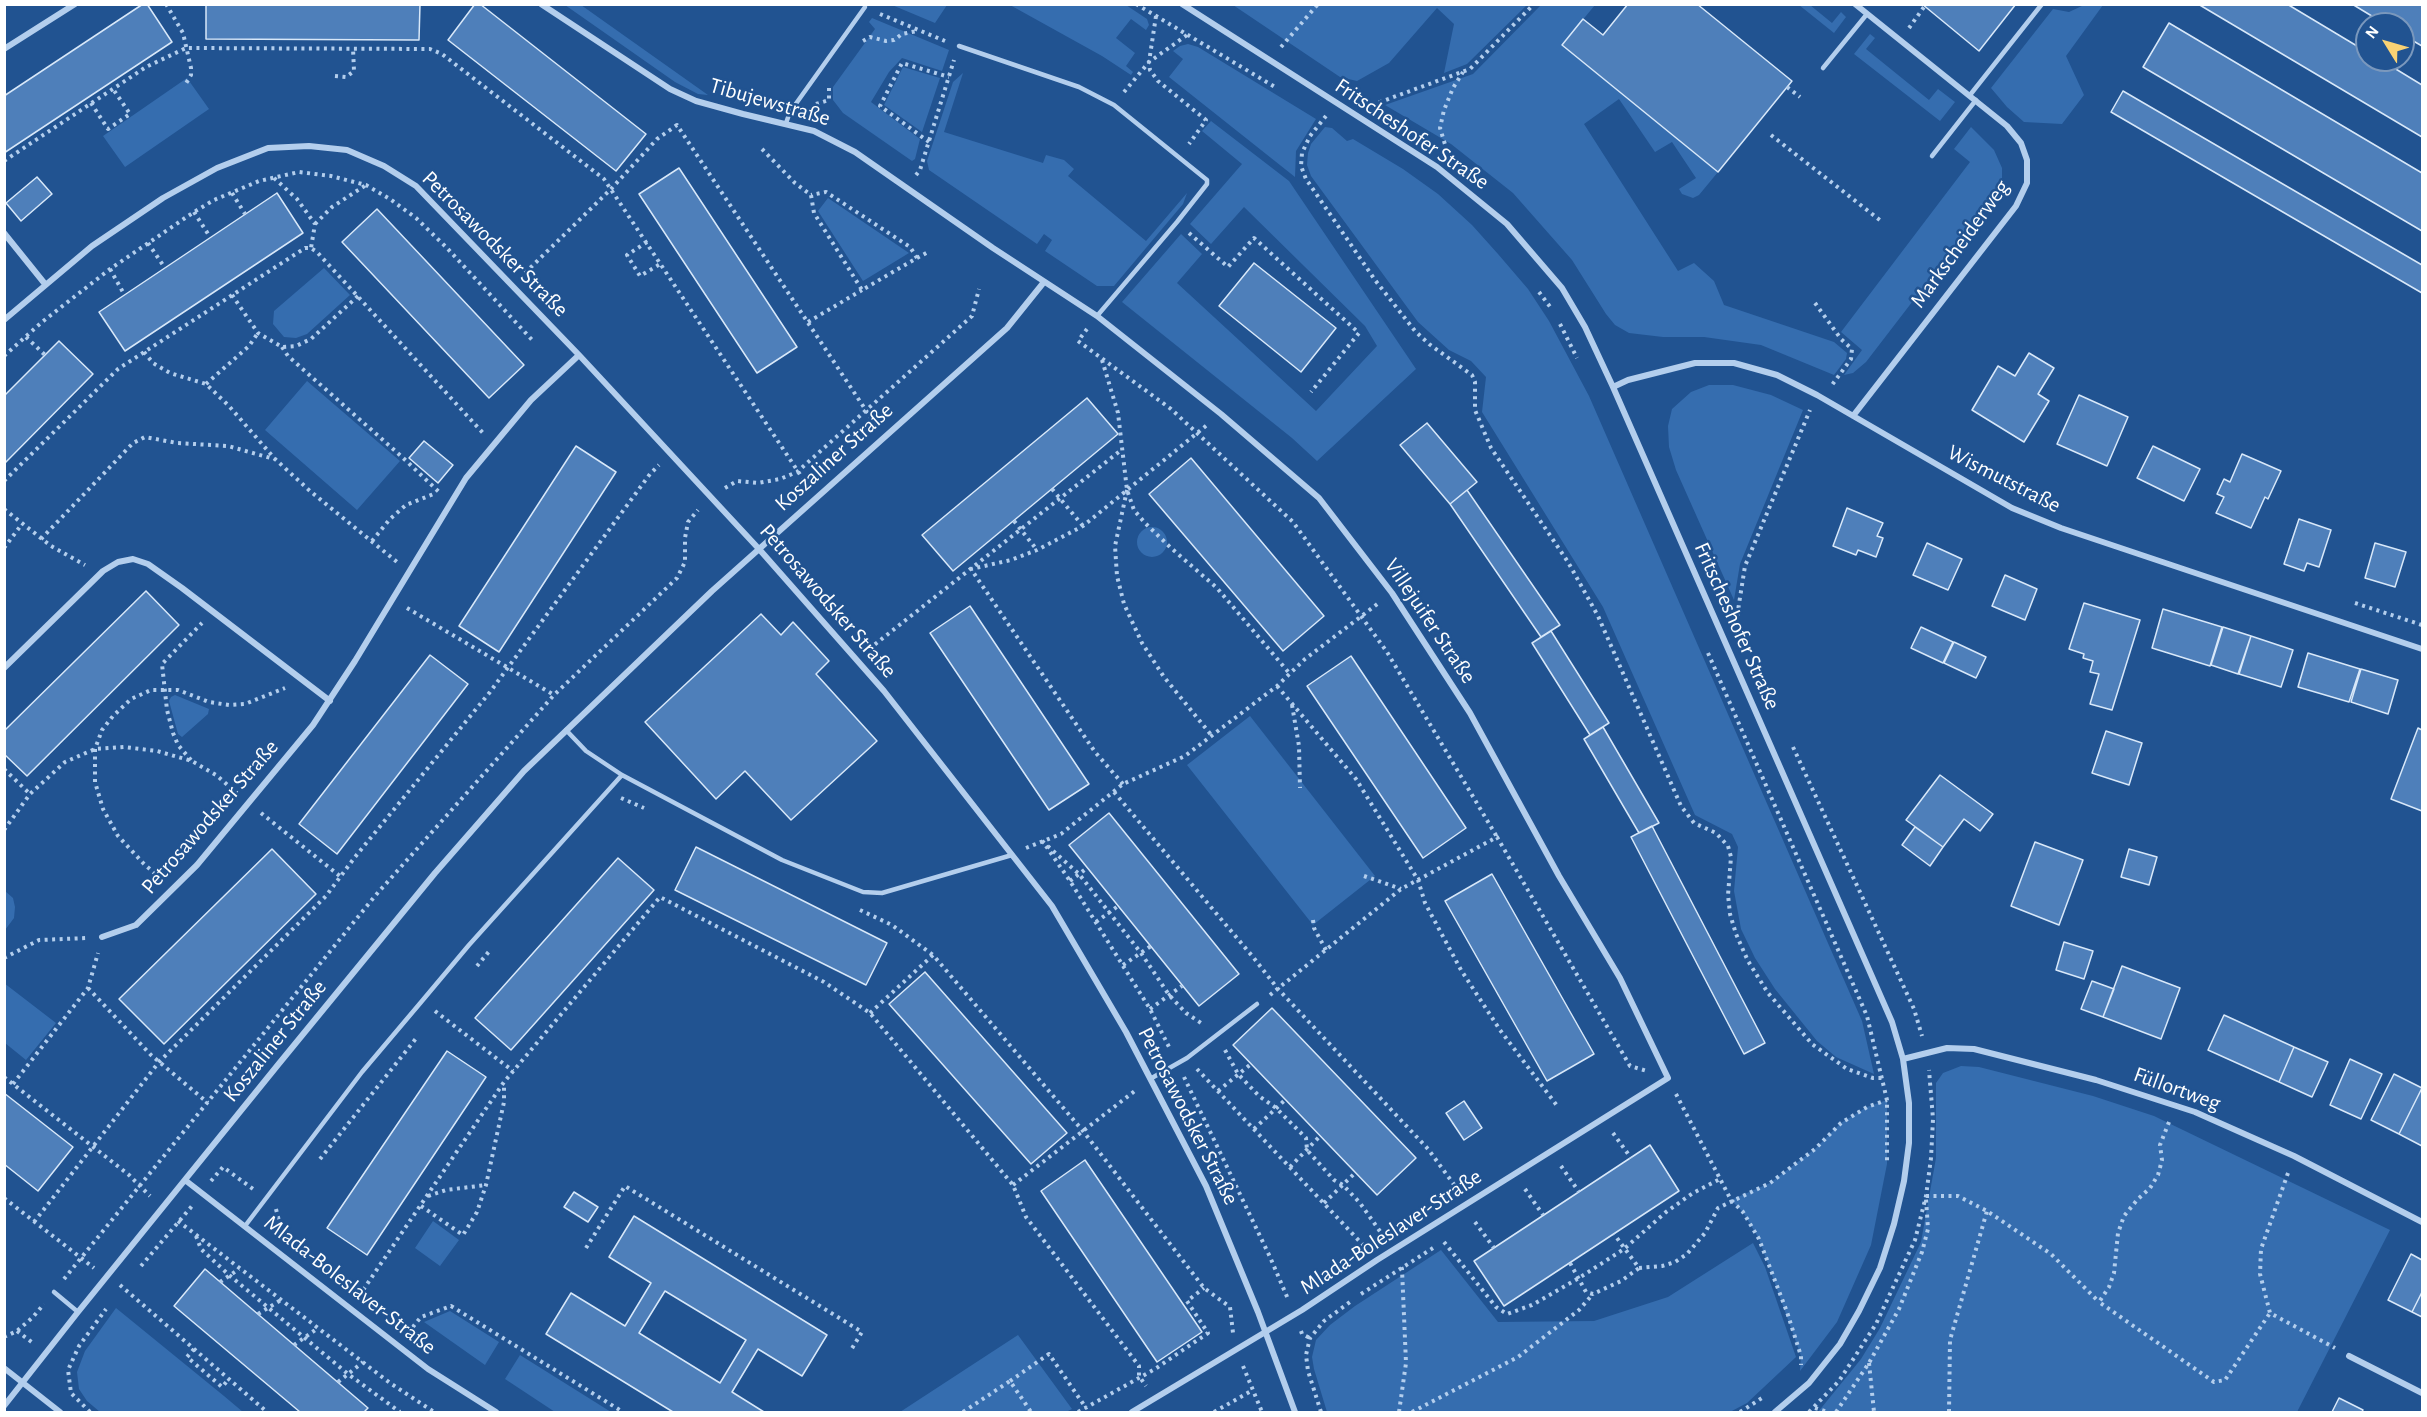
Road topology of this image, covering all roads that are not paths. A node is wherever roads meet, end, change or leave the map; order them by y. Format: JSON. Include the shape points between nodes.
{"nodes":[{"id":1,"x":75,"y":4,"type":"edge"},
{"id":2,"x":541,"y":4,"type":"edge"},
{"id":3,"x":1182,"y":4,"type":"edge"},
{"id":4,"x":1856,"y":4,"type":"edge"},
{"id":5,"x":2042,"y":4,"type":"edge"},
{"id":6,"x":865,"y":7,"type":"road end"},
{"id":7,"x":1867,"y":14,"type":"junction"},
{"id":8,"x":958,"y":46,"type":"road end"},
{"id":9,"x":4,"y":50,"type":"edge"},
{"id":10,"x":1823,"y":68,"type":"dead end"},
{"id":11,"x":1973,"y":98,"type":"junction"},
{"id":12,"x":786,"y":123,"type":"junction"},
{"id":13,"x":1932,"y":156,"type":"dead end"},
{"id":14,"x":4,"y":233,"type":"edge"},
{"id":15,"x":1044,"y":282,"type":"junction"},
{"id":16,"x":45,"y":284,"type":"junction"},
{"id":17,"x":1097,"y":316,"type":"junction"},
{"id":18,"x":4,"y":320,"type":"edge"},
{"id":19,"x":579,"y":355,"type":"junction"},
{"id":20,"x":1613,"y":387,"type":"junction"},
{"id":21,"x":1853,"y":416,"type":"junction"},
{"id":22,"x":759,"y":549,"type":"junction"},
{"id":23,"x":2422,"y":649,"type":"edge"},
{"id":24,"x":4,"y":668,"type":"edge"},
{"id":25,"x":330,"y":701,"type":"junction"},
{"id":26,"x":566,"y":730,"type":"junction"},
{"id":27,"x":622,"y":775,"type":"junction"},
{"id":28,"x":1012,"y":855,"type":"junction"},
{"id":29,"x":102,"y":937,"type":"road end"},
{"id":30,"x":1257,"y":1004,"type":"road end"},
{"id":31,"x":1903,"y":1059,"type":"junction"},
{"id":32,"x":1668,"y":1078,"type":"joint"},
{"id":33,"x":1150,"y":1079,"type":"junction"},
{"id":34,"x":185,"y":1180,"type":"junction"},
{"id":35,"x":2422,"y":1222,"type":"edge"},
{"id":36,"x":245,"y":1226,"type":"junction"},
{"id":37,"x":54,"y":1292,"type":"dead end"},
{"id":38,"x":78,"y":1312,"type":"junction"},
{"id":39,"x":1266,"y":1332,"type":"junction"},
{"id":40,"x":2349,"y":1356,"type":"road end"},
{"id":41,"x":4,"y":1368,"type":"edge"},
{"id":42,"x":23,"y":1383,"type":"junction"},
{"id":43,"x":2422,"y":1393,"type":"edge"},
{"id":44,"x":4,"y":1406,"type":"edge"},
{"id":45,"x":60,"y":1413,"type":"edge"},
{"id":46,"x":496,"y":1413,"type":"edge"},
{"id":47,"x":1132,"y":1413,"type":"edge"},
{"id":48,"x":1295,"y":1413,"type":"edge"},
{"id":49,"x":1775,"y":1413,"type":"edge"}],
"edges":[{"from":1,"to":9,"type":"street"},
{"from":2,"to":12,"type":"street","name":"Tibujewstraße","via":[[670,89],[715,106]]},
{"from":3,"to":20,"type":"street","name":"Fritscheshofer Straße","via":[[1437,167],[1507,224],[1562,288]]},
{"from":4,"to":7,"type":"street","name":"Markscheiderweg"},
{"from":5,"to":11,"type":"lane"},
{"from":6,"to":12,"type":"lane","via":[[789,112]]},
{"from":7,"to":10,"type":"lane"},
{"from":7,"to":11,"type":"street","name":"Markscheiderweg"},
{"from":8,"to":17,"type":"lane","via":[[1079,87],[1114,105],[1205,177],[1207,184]]},
{"from":11,"to":13,"type":"lane"},
{"from":11,"to":21,"type":"street","name":"Markscheiderweg","via":[[2021,143],[2027,160],[2027,183],[2016,206]]},
{"from":12,"to":15,"type":"street","name":"Tibujewstraße","via":[[834,139]]},
{"from":14,"to":16,"type":"street"},
{"from":15,"to":17,"type":"street","name":"Villejuifer Straße"},
{"from":15,"to":22,"type":"street","name":"Koszaliner Straße","via":[[1007,328]]},
{"from":16,"to":18,"type":"street","name":"Petrosawodsker Straße"},
{"from":16,"to":19,"type":"street","name":"Petrosawodsker Straße","via":[[92,246],[163,198],[217,168],[268,148],[309,146],[346,150],[384,166],[416,186]]},
{"from":17,"to":32,"type":"street","name":"Villejuifer Straße","via":[[1319,498],[1392,593],[1470,713],[1620,978]]},
{"from":19,"to":22,"type":"street","name":"Petrosawodsker Straße"},
{"from":19,"to":25,"type":"street","name":"Petrosawodsker Straße","via":[[531,400],[466,478]]},
{"from":20,"to":21,"type":"street","name":"Wismutstraße","via":[[1695,363],[1734,363],[1777,375]]},
{"from":20,"to":31,"type":"street","name":"Fritscheshofer Straße","via":[[1892,1022]]},
{"from":21,"to":23,"type":"street","name":"Wismutstraße","via":[[2012,508]]},
{"from":22,"to":26,"type":"street","name":"Koszaliner Straße"},
{"from":22,"to":28,"type":"street","name":"Petrosawodsker Straße","via":[[884,691]]},
{"from":24,"to":25,"type":"street","via":[[96,577],[118,562],[134,560],[148,564]]},
{"from":25,"to":29,"type":"street","name":"Petrosawodsker Straße","via":[[173,889],[136,925]]},
{"from":26,"to":27,"type":"lane","via":[[586,751]]},
{"from":26,"to":34,"type":"street","name":"Koszaliner Straße","via":[[524,771],[435,873]]},
{"from":27,"to":28,"type":"lane","via":[[782,860],[863,892],[882,893]]},
{"from":27,"to":36,"type":"lane","via":[[469,945],[362,1072]]},
{"from":28,"to":33,"type":"street","name":"Petrosawodsker Straße","via":[[1052,906]]},
{"from":30,"to":33,"type":"lane","via":[[1187,1058]]},
{"from":31,"to":35,"type":"street","name":"Füllortweg","via":[[1947,1048],[1974,1049],[2176,1105],[2294,1156]]},
{"from":31,"to":49,"type":"street","name":"Fritscheshofer Straße","via":[[1909,1103],[1904,1181],[1880,1268],[1840,1344],[1809,1383]]},
{"from":32,"to":39,"type":"street","name":"Mlada-Boleslaver-Straße"},
{"from":33,"to":39,"type":"street","name":"Petrosawodsker Straße","via":[[1206,1186]]},
{"from":34,"to":36,"type":"street","name":"Mlada-Boleslaver-Straße"},
{"from":34,"to":38,"type":"street","name":"Koszaliner Straße"},
{"from":36,"to":46,"type":"street","name":"Mlada-Boleslaver-Straße","via":[[428,1369]]},
{"from":37,"to":38,"type":"lane"},
{"from":38,"to":42,"type":"street","name":"Koszaliner Straße"},
{"from":39,"to":47,"type":"street","name":"Mlada-Boleslaver-Straße"},
{"from":39,"to":48,"type":"street","name":"Petrosawodsker Straße"},
{"from":40,"to":43,"type":"street"},
{"from":41,"to":42,"type":"street"},
{"from":42,"to":44,"type":"street","name":"Koszaliner Straße"},
{"from":42,"to":45,"type":"street"}]}
